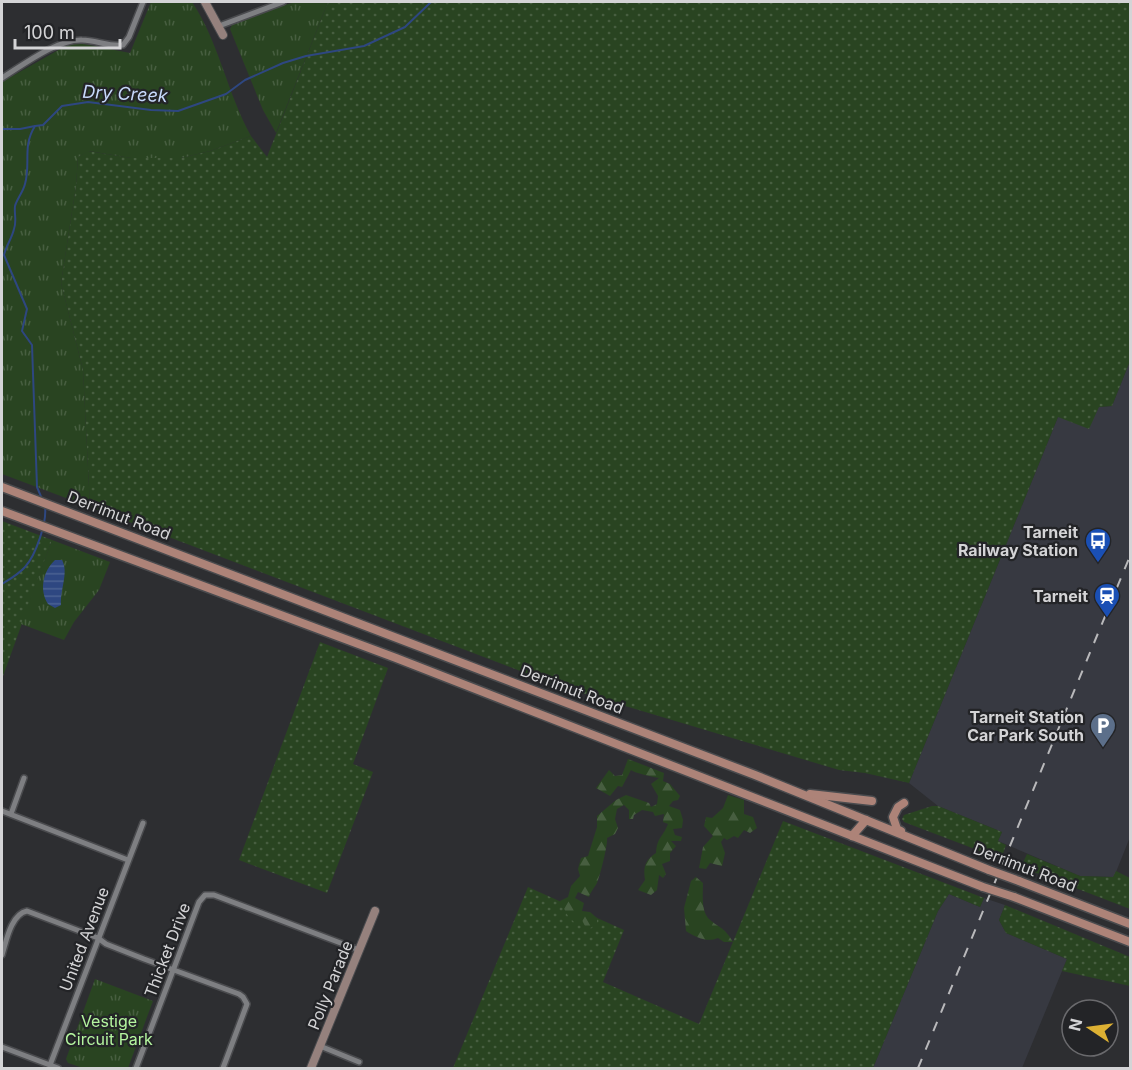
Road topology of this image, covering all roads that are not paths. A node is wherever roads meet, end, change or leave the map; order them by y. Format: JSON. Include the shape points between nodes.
{"nodes":[{"id":1,"x":143,"y":2,"type":"edge"},
{"id":2,"x":205,"y":2,"type":"edge"},
{"id":3,"x":283,"y":2,"type":"edge"},
{"id":4,"x":219,"y":26,"type":"junction"},
{"id":5,"x":223,"y":34,"type":"dead end"},
{"id":6,"x":2,"y":78,"type":"edge"},
{"id":7,"x":2,"y":487,"type":"edge"},
{"id":8,"x":4,"y":511,"type":"edge"},
{"id":9,"x":24,"y":778,"type":"dead end"},
{"id":10,"x":801,"y":794,"type":"junction"},
{"id":11,"x":872,"y":801,"type":"dead end"},
{"id":12,"x":904,"y":803,"type":"dead end"},
{"id":13,"x":2,"y":811,"type":"edge"},
{"id":14,"x":11,"y":814,"type":"junction"},
{"id":15,"x":856,"y":816,"type":"junction"},
{"id":16,"x":866,"y":820,"type":"junction"},
{"id":17,"x":143,"y":823,"type":"dead end"},
{"id":18,"x":852,"y":836,"type":"junction"},
{"id":19,"x":908,"y":836,"type":"junction"},
{"id":20,"x":128,"y":860,"type":"junction"},
{"id":21,"x":375,"y":911,"type":"dead end"},
{"id":22,"x":1131,"y":924,"type":"edge"},
{"id":23,"x":99,"y":938,"type":"junction"},
{"id":24,"x":1131,"y":942,"type":"edge"},
{"id":25,"x":359,"y":950,"type":"junction"},
{"id":26,"x":2,"y":955,"type":"edge"},
{"id":27,"x":174,"y":969,"type":"junction"},
{"id":28,"x":320,"y":1046,"type":"junction"},
{"id":29,"x":2,"y":1047,"type":"edge"},
{"id":30,"x":359,"y":1062,"type":"dead end"},
{"id":31,"x":50,"y":1065,"type":"junction"},
{"id":32,"x":58,"y":1068,"type":"edge"},
{"id":33,"x":136,"y":1068,"type":"edge"},
{"id":34,"x":223,"y":1068,"type":"edge"},
{"id":35,"x":310,"y":1068,"type":"edge"}],
"edges":[{"from":1,"to":6,"type":"street","via":[[123,45],[82,39],[68,41]]},
{"from":2,"to":4,"type":"street"},
{"from":3,"to":4,"type":"street"},
{"from":4,"to":5,"type":"street"},
{"from":7,"to":10,"type":"main road","name":"Derrimut Road"},
{"from":8,"to":18,"type":"main road","name":"Derrimut Road","via":[[407,662]]},
{"from":9,"to":14,"type":"street"},
{"from":10,"to":11,"type":"main road"},
{"from":10,"to":15,"type":"main road","name":"Derrimut Road"},
{"from":12,"to":19,"type":"main road","via":[[898,807],[893,821]]},
{"from":13,"to":14,"type":"street"},
{"from":14,"to":20,"type":"street"},
{"from":15,"to":16,"type":"main road","name":"Derrimut Road"},
{"from":15,"to":18,"type":"main road"},
{"from":16,"to":18,"type":"main road"},
{"from":16,"to":19,"type":"main road","name":"Derrimut Road"},
{"from":17,"to":20,"type":"street","name":"United Avenue"},
{"from":18,"to":24,"type":"main road","name":"Derrimut Road","bridge":true},
{"from":19,"to":22,"type":"main road","name":"Derrimut Road","bridge":true},
{"from":20,"to":23,"type":"street","name":"United Avenue"},
{"from":21,"to":25,"type":"street","name":"Polly Parade"},
{"from":23,"to":26,"type":"street","via":[[24,911],[16,918]]},
{"from":23,"to":27,"type":"street"},
{"from":23,"to":31,"type":"street","name":"United Avenue"},
{"from":25,"to":27,"type":"street","name":"Thicket Drive","via":[[210,894],[200,902]]},
{"from":25,"to":28,"type":"street","name":"Polly Parade"},
{"from":27,"to":33,"type":"street","name":"Thicket Drive"},
{"from":27,"to":34,"type":"street","via":[[246,1000]]},
{"from":28,"to":30,"type":"street"},
{"from":28,"to":35,"type":"street","name":"Polly Parade"},
{"from":29,"to":31,"type":"street"},
{"from":31,"to":32,"type":"street"}]}
